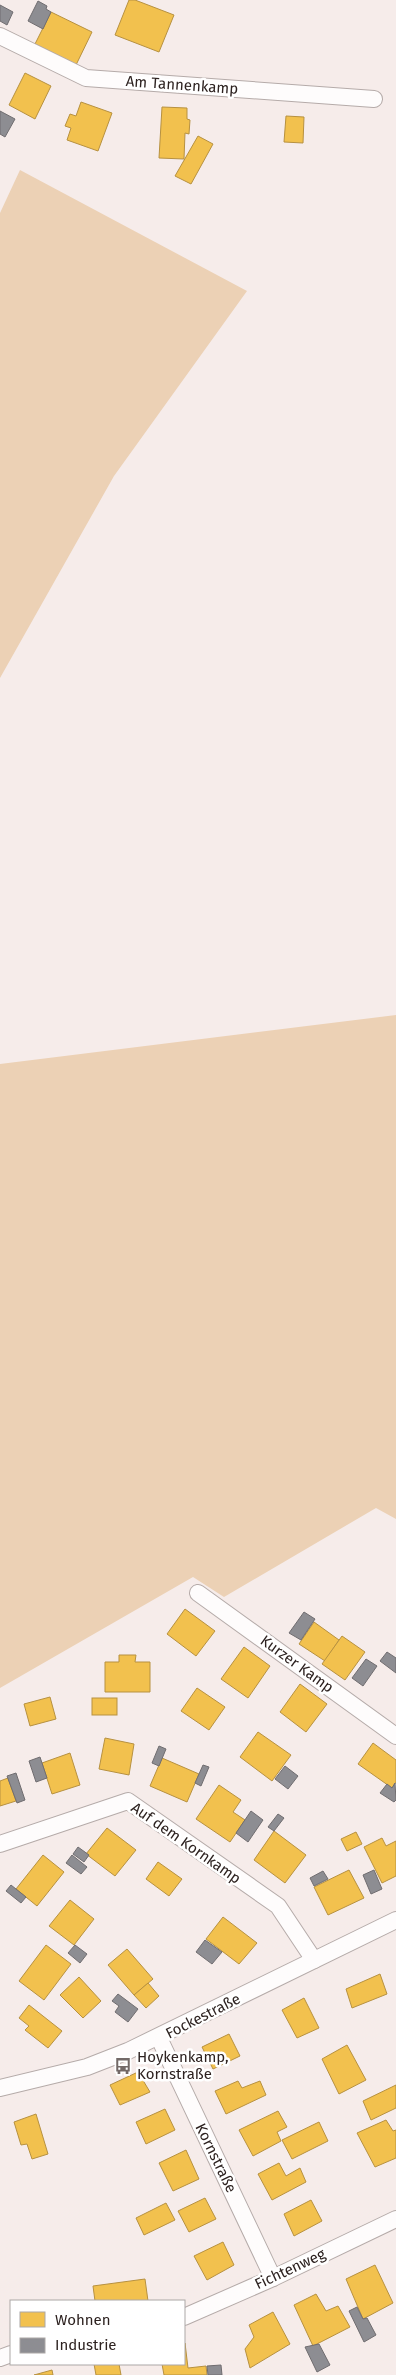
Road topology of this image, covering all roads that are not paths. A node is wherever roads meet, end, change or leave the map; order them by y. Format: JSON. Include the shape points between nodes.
{"nodes":[{"id":1,"x":0,"y":36,"type":"edge"},
{"id":2,"x":374,"y":99,"type":"dead end"},
{"id":3,"x":198,"y":1593,"type":"dead end"},
{"id":4,"x":396,"y":1736,"type":"edge"},
{"id":5,"x":0,"y":1844,"type":"edge"},
{"id":6,"x":396,"y":1920,"type":"edge"},
{"id":7,"x":314,"y":1960,"type":"junction"},
{"id":8,"x":159,"y":2038,"type":"junction"},
{"id":9,"x":0,"y":2088,"type":"edge"},
{"id":10,"x":396,"y":2219,"type":"edge"},
{"id":11,"x":273,"y":2278,"type":"junction"},
{"id":12,"x":185,"y":2317,"type":"edge"}],
"edges":[{"from":1,"to":2,"type":"street","name":"Am Tannenkamp","via":[[86,78]]},
{"from":3,"to":4,"type":"street","name":"Kurzer Kamp"},
{"from":5,"to":7,"type":"street","name":"Auf dem Kornkamp","via":[[128,1801],[278,1906]]},
{"from":6,"to":7,"type":"street","name":"Fockestraße"},
{"from":7,"to":8,"type":"street","name":"Fockestraße"},
{"from":8,"to":9,"type":"street","name":"Fockestraße","via":[[87,2067]]},
{"from":8,"to":11,"type":"street","name":"Kornstraße"},
{"from":10,"to":11,"type":"street","name":"Fichtenweg"},
{"from":11,"to":12,"type":"street","name":"Fichtenweg"}]}
